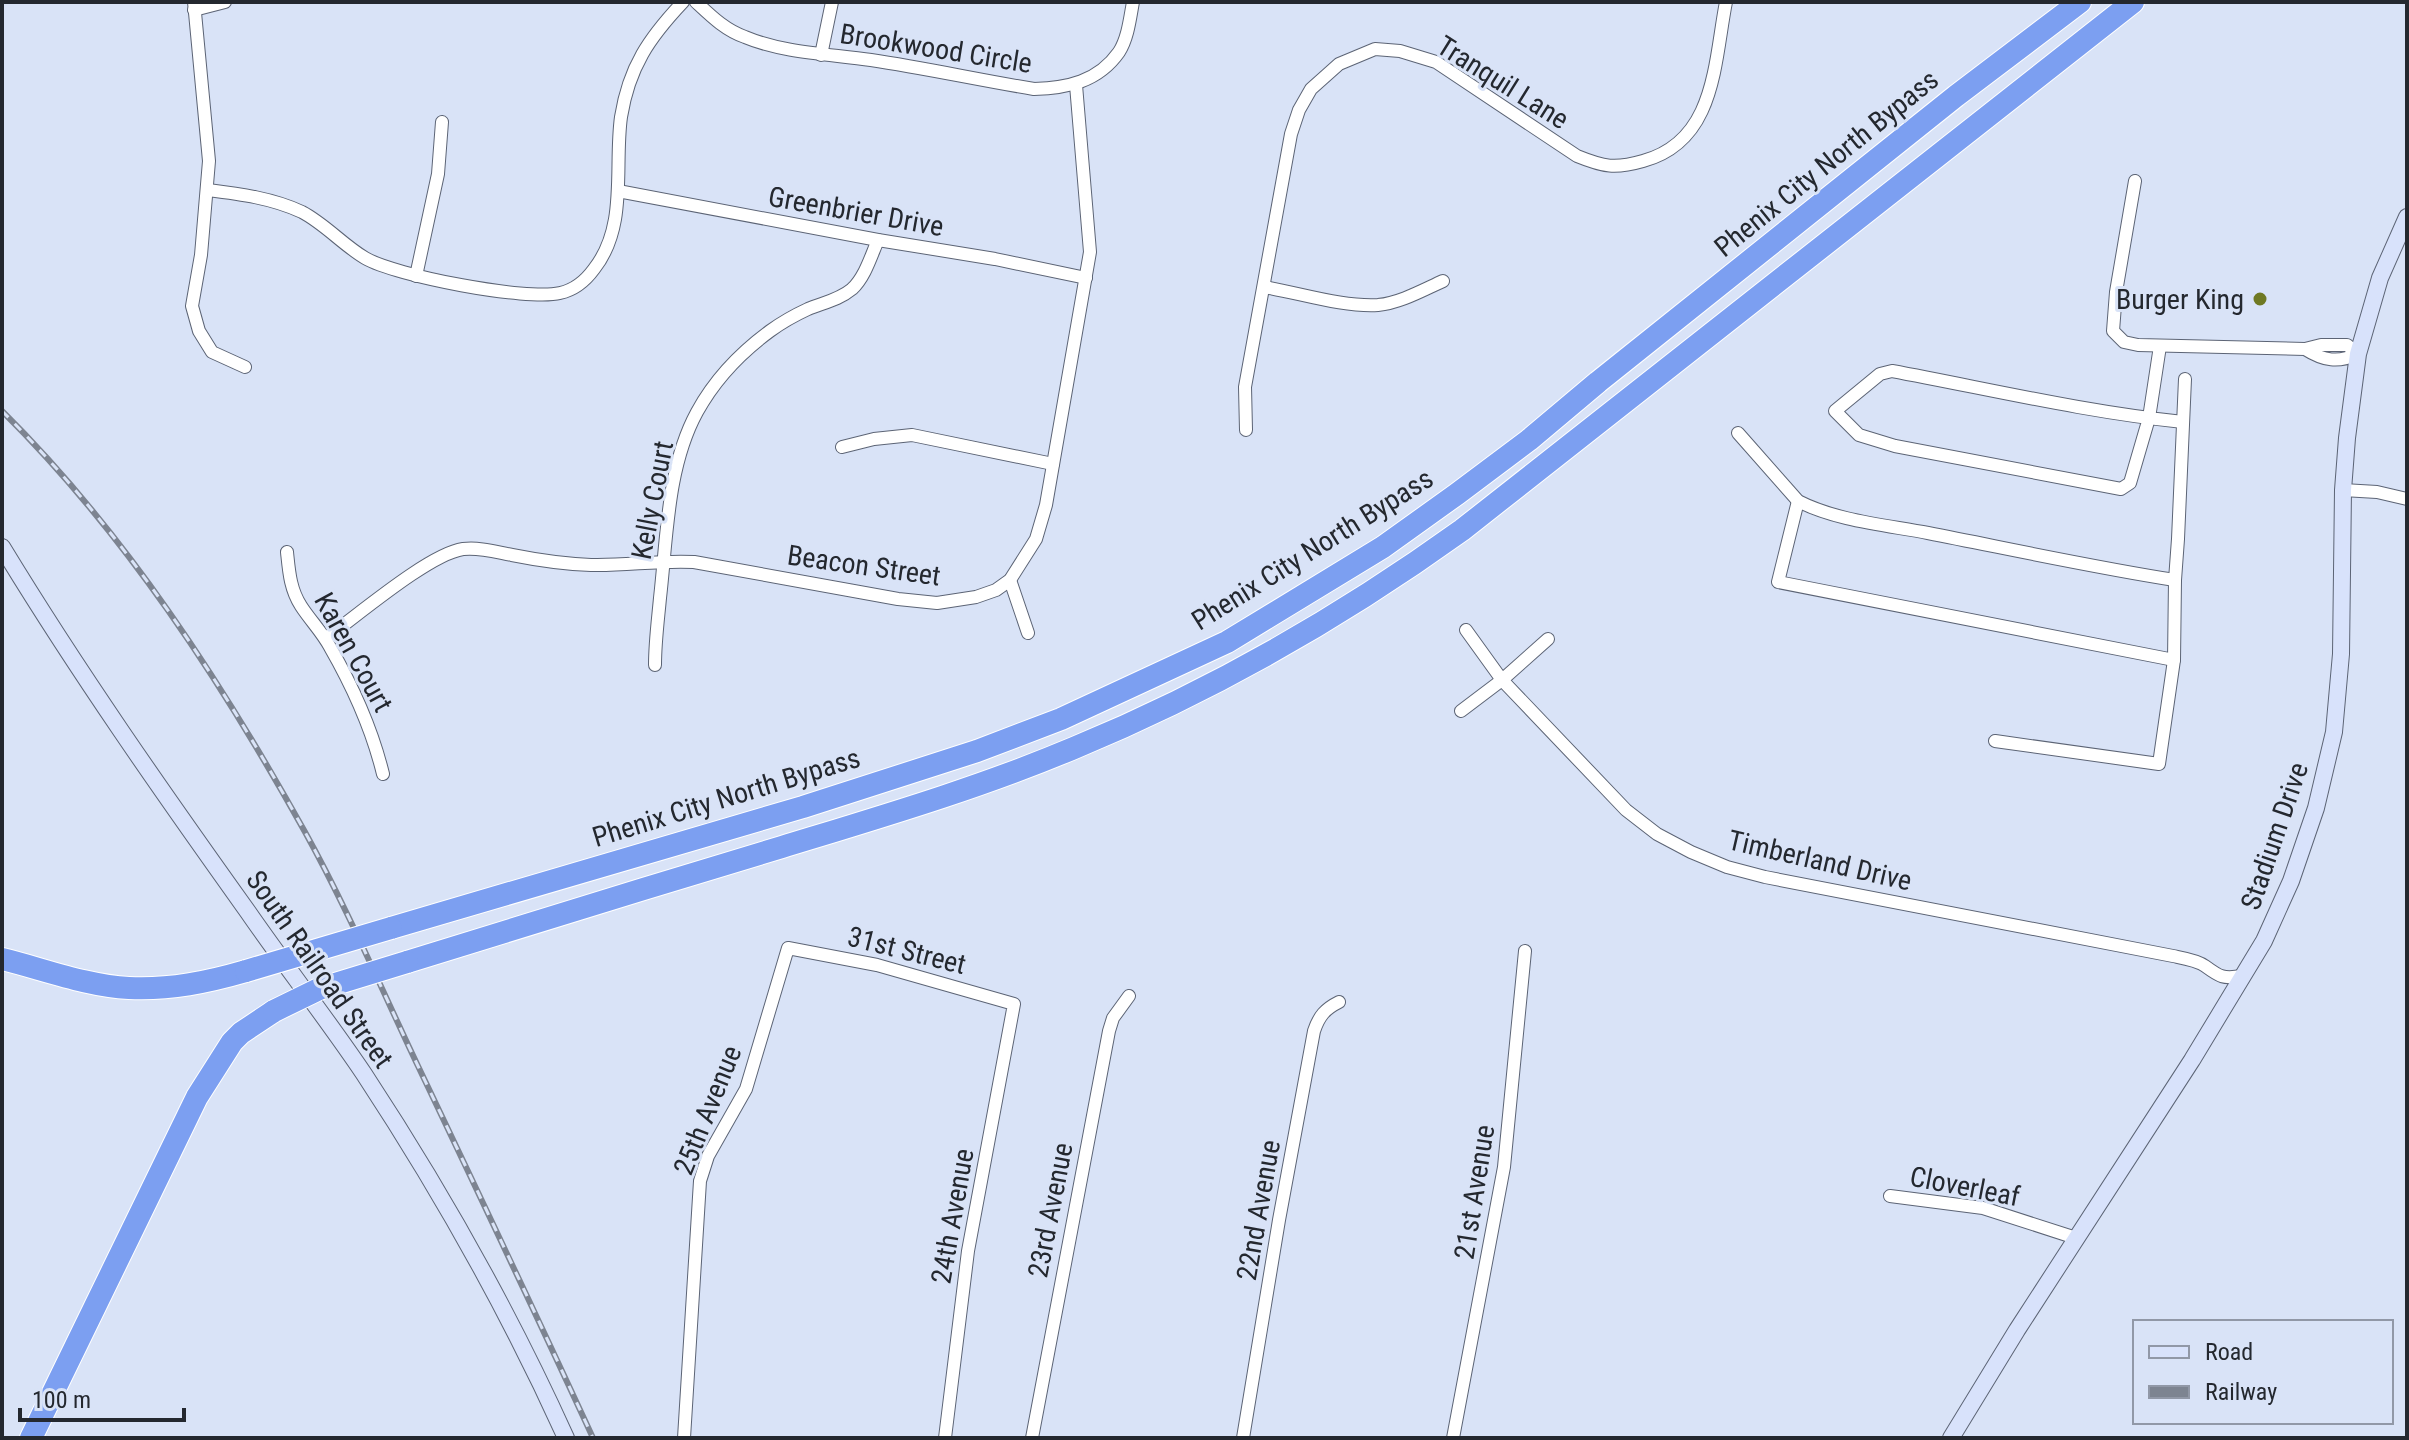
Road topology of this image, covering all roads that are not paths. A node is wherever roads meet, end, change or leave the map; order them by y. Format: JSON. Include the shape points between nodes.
{"nodes":[{"id":1,"x":225,"y":2,"type":"edge"},
{"id":2,"x":683,"y":2,"type":"edge"},
{"id":3,"x":696,"y":2,"type":"edge"},
{"id":4,"x":832,"y":2,"type":"edge"},
{"id":5,"x":1133,"y":2,"type":"edge"},
{"id":6,"x":1726,"y":2,"type":"edge"},
{"id":7,"x":2080,"y":2,"type":"edge"},
{"id":8,"x":2133,"y":2,"type":"edge"},
{"id":9,"x":194,"y":6,"type":"edge"},
{"id":10,"x":821,"y":55,"type":"junction"},
{"id":11,"x":1076,"y":85,"type":"junction"},
{"id":12,"x":442,"y":122,"type":"dead end"},
{"id":13,"x":2135,"y":181,"type":"dead end"},
{"id":14,"x":208,"y":190,"type":"junction"},
{"id":15,"x":618,"y":191,"type":"junction"},
{"id":16,"x":2407,"y":217,"type":"edge"},
{"id":17,"x":878,"y":240,"type":"junction"},
{"id":18,"x":416,"y":276,"type":"junction"},
{"id":19,"x":1086,"y":278,"type":"junction"},
{"id":20,"x":1443,"y":281,"type":"dead end"},
{"id":21,"x":1264,"y":287,"type":"junction"},
{"id":22,"x":2160,"y":346,"type":"junction"},
{"id":23,"x":2358,"y":354,"type":"junction"},
{"id":24,"x":245,"y":367,"type":"dead end"},
{"id":25,"x":2185,"y":379,"type":"dead end"},
{"id":26,"x":2149,"y":418,"type":"junction"},
{"id":27,"x":2183,"y":422,"type":"junction"},
{"id":28,"x":1246,"y":430,"type":"dead end"},
{"id":29,"x":1738,"y":433,"type":"dead end"},
{"id":30,"x":842,"y":447,"type":"dead end"},
{"id":31,"x":1053,"y":464,"type":"junction"},
{"id":32,"x":2343,"y":490,"type":"junction"},
{"id":33,"x":2407,"y":499,"type":"edge"},
{"id":34,"x":1798,"y":501,"type":"junction"},
{"id":35,"x":2,"y":547,"type":"edge"},
{"id":36,"x":287,"y":552,"type":"dead end"},
{"id":37,"x":663,"y":560,"type":"junction"},
{"id":38,"x":1010,"y":580,"type":"junction"},
{"id":39,"x":2175,"y":580,"type":"junction"},
{"id":40,"x":1466,"y":630,"type":"dead end"},
{"id":41,"x":1028,"y":633,"type":"dead end"},
{"id":42,"x":326,"y":638,"type":"junction"},
{"id":43,"x":1548,"y":639,"type":"dead end"},
{"id":44,"x":2174,"y":660,"type":"junction"},
{"id":45,"x":655,"y":665,"type":"dead end"},
{"id":46,"x":1502,"y":680,"type":"junction"},
{"id":47,"x":1461,"y":711,"type":"dead end"},
{"id":48,"x":1995,"y":741,"type":"dead end"},
{"id":49,"x":383,"y":774,"type":"dead end"},
{"id":50,"x":788,"y":948,"type":"joint"},
{"id":51,"x":1525,"y":951,"type":"dead end"},
{"id":52,"x":2,"y":959,"type":"edge"},
{"id":53,"x":2242,"y":976,"type":"junction"},
{"id":54,"x":1129,"y":996,"type":"dead end"},
{"id":55,"x":1339,"y":1002,"type":"dead end"},
{"id":56,"x":1014,"y":1004,"type":"joint"},
{"id":57,"x":1890,"y":1196,"type":"dead end"},
{"id":58,"x":2076,"y":1238,"type":"junction"},
{"id":59,"x":31,"y":1438,"type":"edge"},
{"id":60,"x":566,"y":1438,"type":"edge"},
{"id":61,"x":684,"y":1438,"type":"edge"},
{"id":62,"x":945,"y":1438,"type":"edge"},
{"id":63,"x":1032,"y":1438,"type":"edge"},
{"id":64,"x":1243,"y":1438,"type":"edge"},
{"id":65,"x":1453,"y":1438,"type":"edge"},
{"id":66,"x":1951,"y":1438,"type":"edge"}],
"edges":[{"from":1,"to":9,"type":"street"},
{"from":2,"to":15,"type":"street","via":[[635,64],[621,118]]},
{"from":3,"to":10,"type":"street","name":"Brookwood Circle","via":[[745,38]]},
{"from":4,"to":10,"type":"street"},
{"from":5,"to":11,"type":"street","name":"Brookwood Circle","via":[[1119,51]]},
{"from":6,"to":21,"type":"street","name":"Tranquil Lane","via":[[1707,101],[1696,124],[1678,144],[1627,166],[1602,166],[1577,156],[1436,62],[1375,49],[1339,64],[1311,89],[1299,110]]},
{"from":7,"to":52,"type":"highway","name":"Phenix City North Bypass","bridge":true,"via":[[1529,440],[1383,547],[1227,642],[1061,719],[803,807],[219,979],[127,988]]},
{"from":8,"to":59,"type":"highway","bridge":true,"via":[[1462,530],[1248,666],[1074,748],[955,793],[319,989],[241,1033],[197,1097]]},
{"from":9,"to":14,"type":"street","via":[[208,135]]},
{"from":10,"to":11,"type":"street","name":"Brookwood Circle","via":[[1034,89]]},
{"from":11,"to":19,"type":"street","via":[[1090,227]]},
{"from":12,"to":18,"type":"street","via":[[438,174]]},
{"from":13,"to":22,"type":"street","via":[[2113,331],[2124,342]]},
{"from":14,"to":18,"type":"street","via":[[268,199],[303,213],[367,259]]},
{"from":14,"to":24,"type":"street","via":[[192,306],[212,352]]},
{"from":15,"to":17,"type":"street","name":"Greenbrier Drive"},
{"from":15,"to":18,"type":"street","via":[[602,258],[585,280],[563,293],[535,296]]},
{"from":16,"to":23,"type":"street","name":"Stadium Drive","via":[[2380,278]]},
{"from":17,"to":19,"type":"street","name":"Greenbrier Drive"},
{"from":17,"to":37,"type":"street","name":"Kelly Court","via":[[852,288],[773,329],[716,381],[682,451]]},
{"from":19,"to":31,"type":"street"},
{"from":20,"to":21,"type":"street","via":[[1379,305]]},
{"from":21,"to":28,"type":"street","name":"Tranquil Lane","via":[[1245,387]]},
{"from":22,"to":23,"type":"street","via":[[2305,349],[2320,359],[2342,361]]},
{"from":22,"to":26,"type":"street"},
{"from":23,"to":32,"type":"street","name":"Stadium Drive"},
{"from":25,"to":27,"type":"street"},
{"from":26,"to":26,"type":"street","via":[[2130,483],[2121,489],[1895,446],[1859,435],[1835,411],[1880,374],[1892,371]]},
{"from":26,"to":27,"type":"street"},
{"from":27,"to":39,"type":"street"},
{"from":29,"to":34,"type":"street"},
{"from":30,"to":31,"type":"street","via":[[912,435]]},
{"from":31,"to":38,"type":"street","via":[[1036,539]]},
{"from":32,"to":33,"type":"street"},
{"from":32,"to":53,"type":"street","name":"Stadium Drive","via":[[2334,732],[2291,881]]},
{"from":34,"to":39,"type":"street","via":[[1861,520]]},
{"from":34,"to":44,"type":"street","via":[[1778,582]]},
{"from":35,"to":60,"type":"street","name":"South Railroad Street","via":[[175,810],[398,1127],[494,1295]]},
{"from":36,"to":42,"type":"street","name":"Karen Court","via":[[300,605]]},
{"from":37,"to":38,"type":"street","name":"Beacon Street","via":[[937,603],[976,597]]},
{"from":37,"to":42,"type":"street","name":"Beacon Street","via":[[591,565],[463,549],[418,571]]},
{"from":37,"to":45,"type":"street","name":"Kelly Court"},
{"from":38,"to":41,"type":"street"},
{"from":39,"to":44,"type":"street"},
{"from":40,"to":46,"type":"street","name":"Timberland Drive"},
{"from":42,"to":49,"type":"street","name":"Karen Court","via":[[361,708]]},
{"from":43,"to":46,"type":"street"},
{"from":44,"to":48,"type":"street","via":[[2159,764]]},
{"from":46,"to":47,"type":"street"},
{"from":46,"to":53,"type":"street","name":"Timberland Drive","via":[[1626,810],[1657,834],[1727,867],[2173,956],[2211,973]]},
{"from":50,"to":56,"type":"street","name":"31st Street","via":[[877,965]]},
{"from":50,"to":61,"type":"street","name":"25th Avenue","via":[[746,1089],[708,1156],[700,1181]]},
{"from":51,"to":65,"type":"street","name":"21st Avenue","via":[[1504,1167]]},
{"from":53,"to":58,"type":"street","name":"Stadium Drive"},
{"from":54,"to":63,"type":"street","name":"23rd Avenue","via":[[1109,1031]]},
{"from":55,"to":64,"type":"street","name":"22nd Avenue","via":[[1318,1018],[1314,1031]]},
{"from":56,"to":62,"type":"street","name":"24th Avenue","via":[[968,1251]]},
{"from":57,"to":58,"type":"street","name":"Cloverleaf","via":[[1983,1208]]},
{"from":58,"to":66,"type":"street","name":"Stadium Drive"}]}
